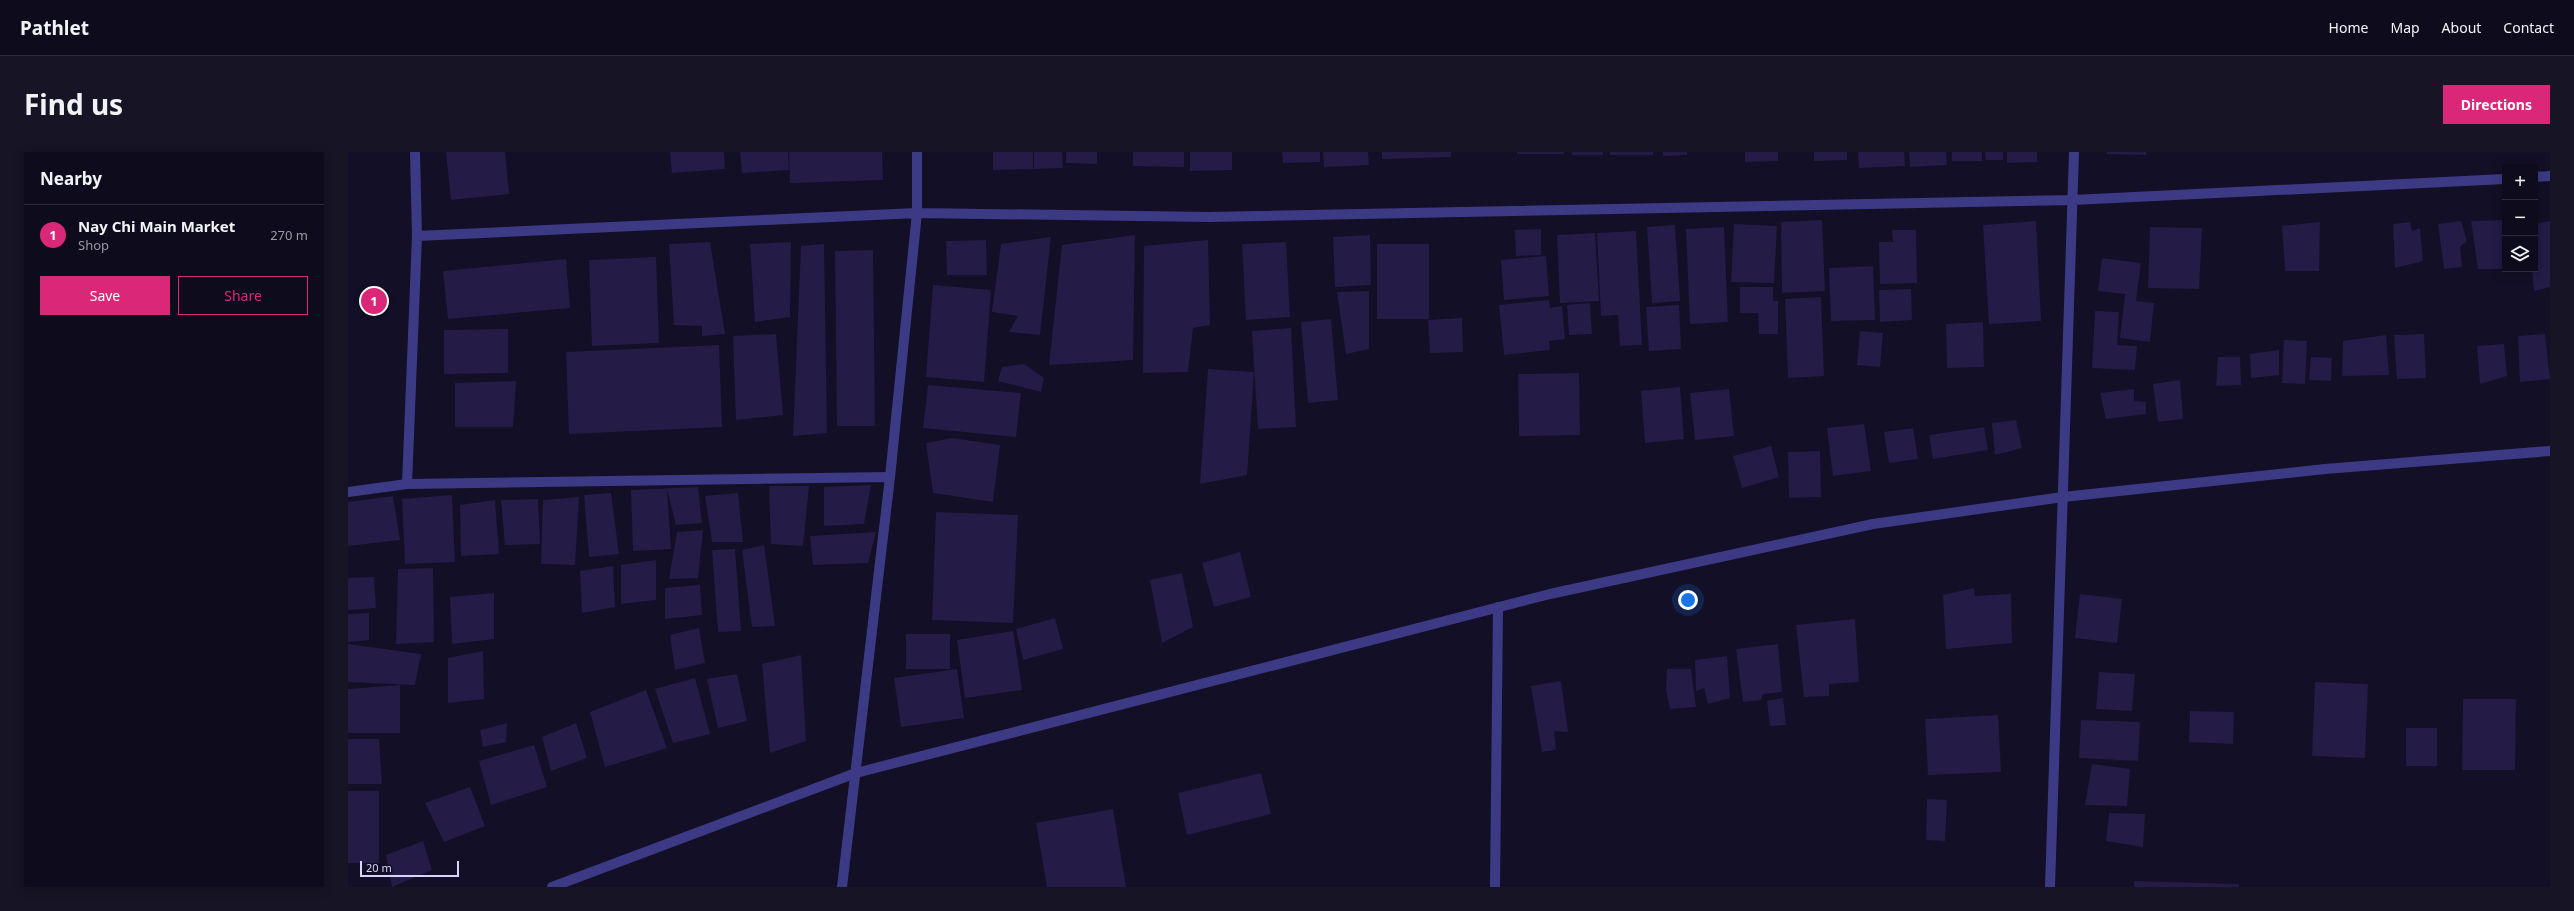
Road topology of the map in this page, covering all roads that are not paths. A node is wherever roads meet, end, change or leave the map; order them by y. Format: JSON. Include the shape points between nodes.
{"nodes":[{"id":1,"x":415,"y":152,"type":"edge"},
{"id":2,"x":917,"y":152,"type":"edge"},
{"id":3,"x":2074,"y":152,"type":"edge"},
{"id":4,"x":2550,"y":176,"type":"edge"},
{"id":5,"x":2538,"y":177,"type":"edge"},
{"id":6,"x":2502,"y":179,"type":"edge"},
{"id":7,"x":2073,"y":200,"type":"junction"},
{"id":8,"x":917,"y":213,"type":"junction"},
{"id":9,"x":417,"y":236,"type":"junction"},
{"id":10,"x":2550,"y":451,"type":"edge"},
{"id":11,"x":890,"y":477,"type":"junction"},
{"id":12,"x":407,"y":484,"type":"junction"},
{"id":13,"x":348,"y":492,"type":"edge"},
{"id":14,"x":2063,"y":497,"type":"junction"},
{"id":15,"x":1498,"y":608,"type":"junction"},
{"id":16,"x":856,"y":773,"type":"junction"},
{"id":17,"x":552,"y":887,"type":"edge"},
{"id":18,"x":842,"y":887,"type":"edge"},
{"id":19,"x":1495,"y":887,"type":"edge"},
{"id":20,"x":2050,"y":887,"type":"edge"}],
"edges":[{"from":1,"to":9,"type":"street"},
{"from":2,"to":8,"type":"street"},
{"from":3,"to":7,"type":"street"},
{"from":4,"to":5,"type":"street"},
{"from":6,"to":7,"type":"street"},
{"from":7,"to":8,"type":"street","via":[[1209,217]]},
{"from":7,"to":14,"type":"street"},
{"from":8,"to":9,"type":"street"},
{"from":8,"to":11,"type":"street"},
{"from":9,"to":12,"type":"street"},
{"from":10,"to":14,"type":"street","via":[[2325,469]]},
{"from":11,"to":12,"type":"street"},
{"from":11,"to":16,"type":"street"},
{"from":12,"to":13,"type":"street"},
{"from":14,"to":15,"type":"street","via":[[1873,524]]},
{"from":14,"to":20,"type":"street"},
{"from":15,"to":16,"type":"street"},
{"from":15,"to":19,"type":"street"},
{"from":16,"to":17,"type":"street"},
{"from":16,"to":18,"type":"street"}]}
